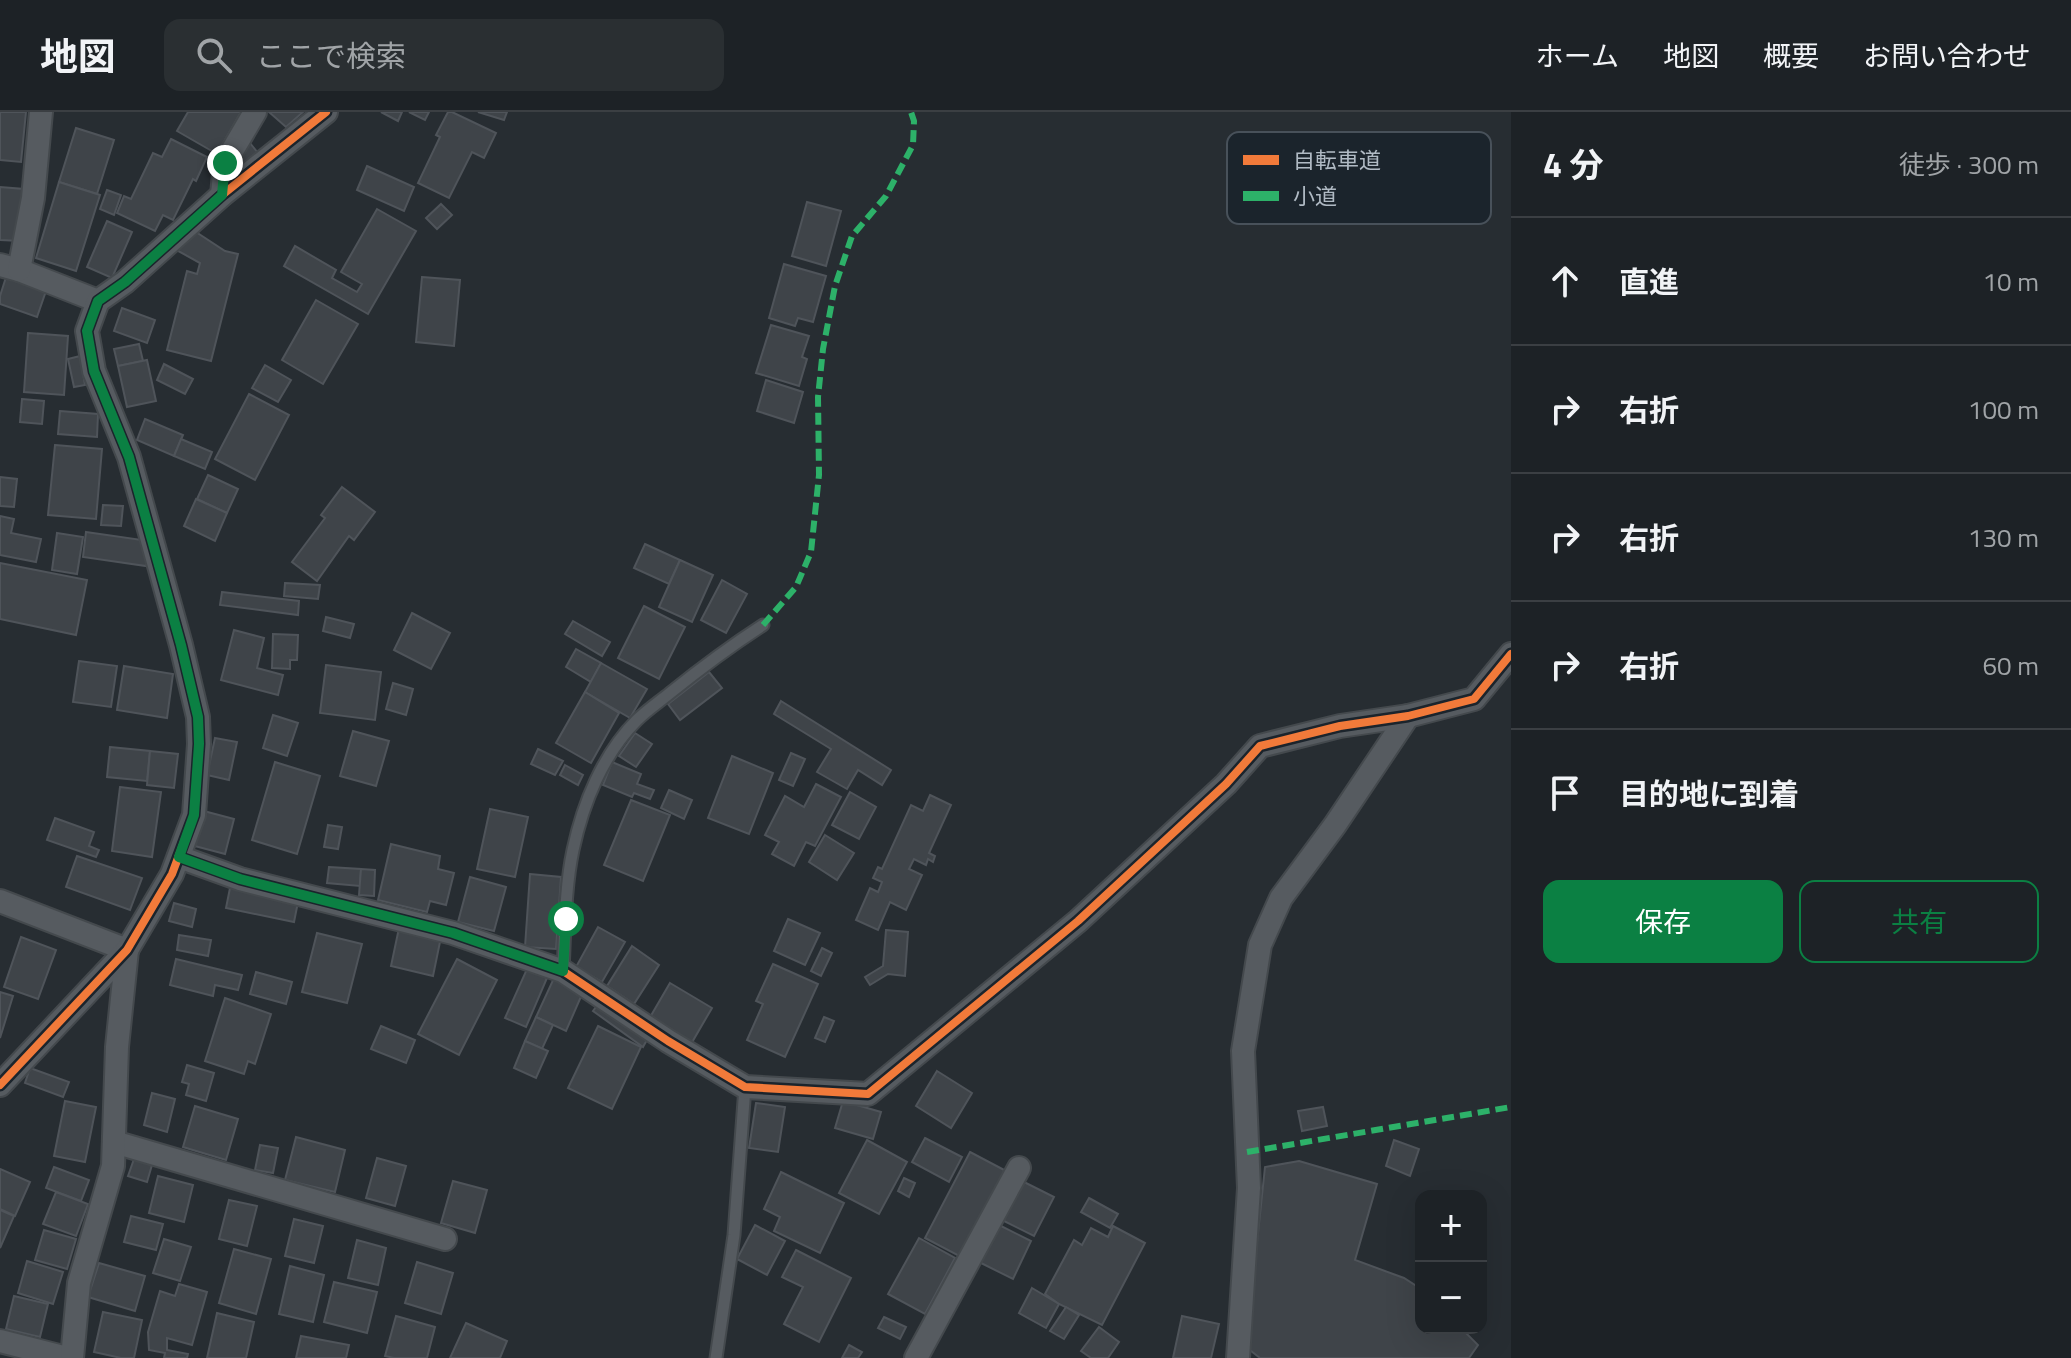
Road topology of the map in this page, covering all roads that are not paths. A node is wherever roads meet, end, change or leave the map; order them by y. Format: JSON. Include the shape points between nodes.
{"nodes":[{"id":1,"x":41,"y":112,"type":"edge"},
{"id":2,"x":255,"y":112,"type":"edge"},
{"id":3,"x":326,"y":112,"type":"edge"},
{"id":4,"x":222,"y":195,"type":"junction"},
{"id":5,"x":10,"y":268,"type":"edge"},
{"id":6,"x":98,"y":301,"type":"junction"},
{"id":7,"x":763,"y":625,"type":"dead end"},
{"id":8,"x":1511,"y":654,"type":"edge"},
{"id":9,"x":1408,"y":716,"type":"junction"},
{"id":10,"x":179,"y":857,"type":"junction"},
{"id":11,"x":0,"y":901,"type":"edge"},
{"id":12,"x":127,"y":950,"type":"junction"},
{"id":13,"x":563,"y":971,"type":"junction"},
{"id":14,"x":4,"y":1076,"type":"edge"},
{"id":15,"x":745,"y":1087,"type":"junction"},
{"id":16,"x":114,"y":1142,"type":"junction"},
{"id":17,"x":1019,"y":1168,"type":"dead end"},
{"id":18,"x":445,"y":1239,"type":"dead end"},
{"id":19,"x":0,"y":1341,"type":"edge"},
{"id":20,"x":70,"y":1358,"type":"edge"},
{"id":21,"x":716,"y":1358,"type":"edge"},
{"id":22,"x":916,"y":1358,"type":"edge"},
{"id":23,"x":1238,"y":1358,"type":"edge"}],
"edges":[{"from":1,"to":5,"type":"street","via":[[33,198]]},
{"from":2,"to":4,"type":"street","via":[[225,163]]},
{"from":3,"to":4,"type":"street"},
{"from":4,"to":6,"type":"street"},
{"from":5,"to":6,"type":"street"},
{"from":6,"to":10,"type":"street","via":[[87,331],[94,371],[129,457],[198,717],[194,815]]},
{"from":7,"to":13,"type":"lane","via":[[637,719],[604,766],[591,789],[572,853]]},
{"from":8,"to":9,"type":"street","via":[[1474,699]]},
{"from":9,"to":15,"type":"street","via":[[1260,746],[1078,921],[868,1094]]},
{"from":9,"to":23,"type":"street","via":[[1281,898],[1260,945],[1243,1051],[1249,1188]]},
{"from":10,"to":12,"type":"street"},
{"from":10,"to":13,"type":"street","via":[[240,879],[453,933]]},
{"from":11,"to":12,"type":"street"},
{"from":12,"to":14,"type":"street"},
{"from":12,"to":16,"type":"street"},
{"from":13,"to":15,"type":"street"},
{"from":15,"to":21,"type":"lane","via":[[734,1235]]},
{"from":16,"to":18,"type":"street"},
{"from":16,"to":20,"type":"street","via":[[113,1166],[79,1283]]},
{"from":17,"to":22,"type":"street"},
{"from":19,"to":20,"type":"street"}]}
